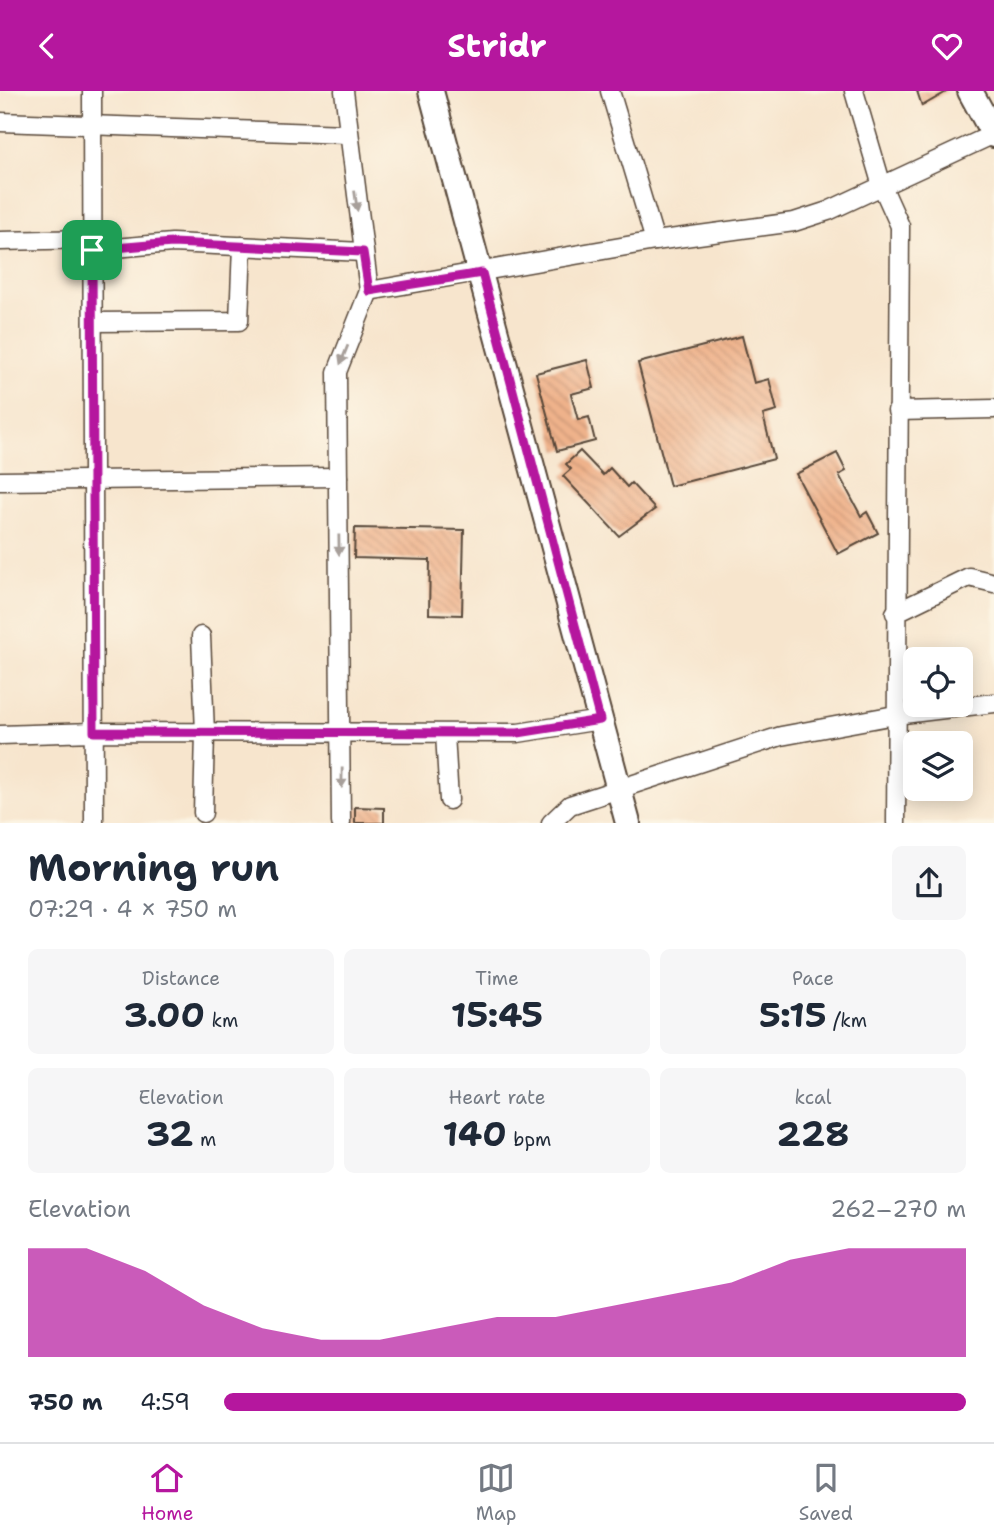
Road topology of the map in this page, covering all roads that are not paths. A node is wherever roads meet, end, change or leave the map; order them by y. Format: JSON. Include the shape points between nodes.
{"nodes":[{"id":1,"x":92,"y":91,"type":"edge"},
{"id":2,"x":344,"y":91,"type":"edge"},
{"id":3,"x":431,"y":91,"type":"edge"},
{"id":4,"x":610,"y":91,"type":"edge"},
{"id":5,"x":854,"y":91,"type":"edge"},
{"id":6,"x":970,"y":91,"type":"edge"},
{"id":7,"x":0,"y":122,"type":"edge"},
{"id":8,"x":92,"y":124,"type":"junction"},
{"id":9,"x":347,"y":134,"type":"junction"},
{"id":10,"x":994,"y":135,"type":"edge"},
{"id":11,"x":882,"y":186,"type":"junction"},
{"id":12,"x":0,"y":241,"type":"edge"},
{"id":13,"x":655,"y":241,"type":"junction"},
{"id":14,"x":92,"y":245,"type":"junction"},
{"id":15,"x":242,"y":246,"type":"junction"},
{"id":16,"x":363,"y":252,"type":"junction"},
{"id":17,"x":482,"y":273,"type":"junction"},
{"id":18,"x":369,"y":291,"type":"junction"},
{"id":19,"x":93,"y":322,"type":"junction"},
{"id":20,"x":994,"y":409,"type":"edge"},
{"id":21,"x":897,"y":411,"type":"junction"},
{"id":22,"x":338,"y":477,"type":"junction"},
{"id":23,"x":93,"y":480,"type":"junction"},
{"id":24,"x":0,"y":481,"type":"edge"},
{"id":25,"x":994,"y":583,"type":"edge"},
{"id":26,"x":895,"y":613,"type":"junction"},
{"id":27,"x":201,"y":636,"type":"dead end"},
{"id":28,"x":994,"y":703,"type":"edge"},
{"id":29,"x":895,"y":715,"type":"junction"},
{"id":30,"x":600,"y":720,"type":"junction"},
{"id":31,"x":94,"y":732,"type":"junction"},
{"id":32,"x":205,"y":733,"type":"junction"},
{"id":33,"x":342,"y":734,"type":"junction"},
{"id":34,"x":445,"y":734,"type":"junction"},
{"id":35,"x":0,"y":735,"type":"edge"},
{"id":36,"x":618,"y":787,"type":"junction"},
{"id":37,"x":449,"y":800,"type":"dead end"},
{"id":38,"x":203,"y":813,"type":"dead end"},
{"id":39,"x":94,"y":823,"type":"edge"},
{"id":40,"x":341,"y":823,"type":"edge"},
{"id":41,"x":551,"y":823,"type":"edge"},
{"id":42,"x":628,"y":823,"type":"edge"},
{"id":43,"x":896,"y":823,"type":"edge"}],
"edges":[{"from":1,"to":8,"type":"street"},
{"from":2,"to":9,"type":"street"},
{"from":3,"to":17,"type":"street"},
{"from":4,"to":13,"type":"street"},
{"from":5,"to":11,"type":"street"},
{"from":6,"to":10,"type":"street"},
{"from":7,"to":8,"type":"street"},
{"from":8,"to":9,"type":"street"},
{"from":8,"to":14,"type":"street"},
{"from":9,"to":16,"type":"street","one_way":true},
{"from":10,"to":11,"type":"street"},
{"from":11,"to":13,"type":"street","via":[[794,222]]},
{"from":11,"to":21,"type":"street","via":[[900,226]]},
{"from":12,"to":14,"type":"street"},
{"from":13,"to":17,"type":"street"},
{"from":14,"to":15,"type":"street"},
{"from":14,"to":19,"type":"street"},
{"from":15,"to":16,"type":"street"},
{"from":15,"to":19,"type":"street","via":[[239,321]]},
{"from":16,"to":18,"type":"street"},
{"from":17,"to":18,"type":"street"},
{"from":17,"to":30,"type":"street"},
{"from":18,"to":22,"type":"street","one_way":true,"via":[[337,372]]},
{"from":19,"to":23,"type":"street"},
{"from":20,"to":21,"type":"street"},
{"from":21,"to":26,"type":"street"},
{"from":22,"to":23,"type":"street"},
{"from":22,"to":33,"type":"street","one_way":true},
{"from":23,"to":24,"type":"street"},
{"from":23,"to":31,"type":"street"},
{"from":25,"to":26,"type":"street","via":[[969,577]]},
{"from":26,"to":29,"type":"street"},
{"from":27,"to":32,"type":"street"},
{"from":28,"to":29,"type":"street"},
{"from":29,"to":36,"type":"street","via":[[781,736]]},
{"from":29,"to":43,"type":"street"},
{"from":30,"to":34,"type":"street","via":[[518,733]]},
{"from":30,"to":36,"type":"street"},
{"from":31,"to":32,"type":"street"},
{"from":31,"to":35,"type":"street"},
{"from":31,"to":39,"type":"street"},
{"from":32,"to":33,"type":"street"},
{"from":32,"to":38,"type":"street"},
{"from":33,"to":34,"type":"street"},
{"from":33,"to":40,"type":"street","one_way":true},
{"from":34,"to":37,"type":"street"},
{"from":36,"to":41,"type":"street","via":[[570,805]]},
{"from":36,"to":42,"type":"street"}]}
